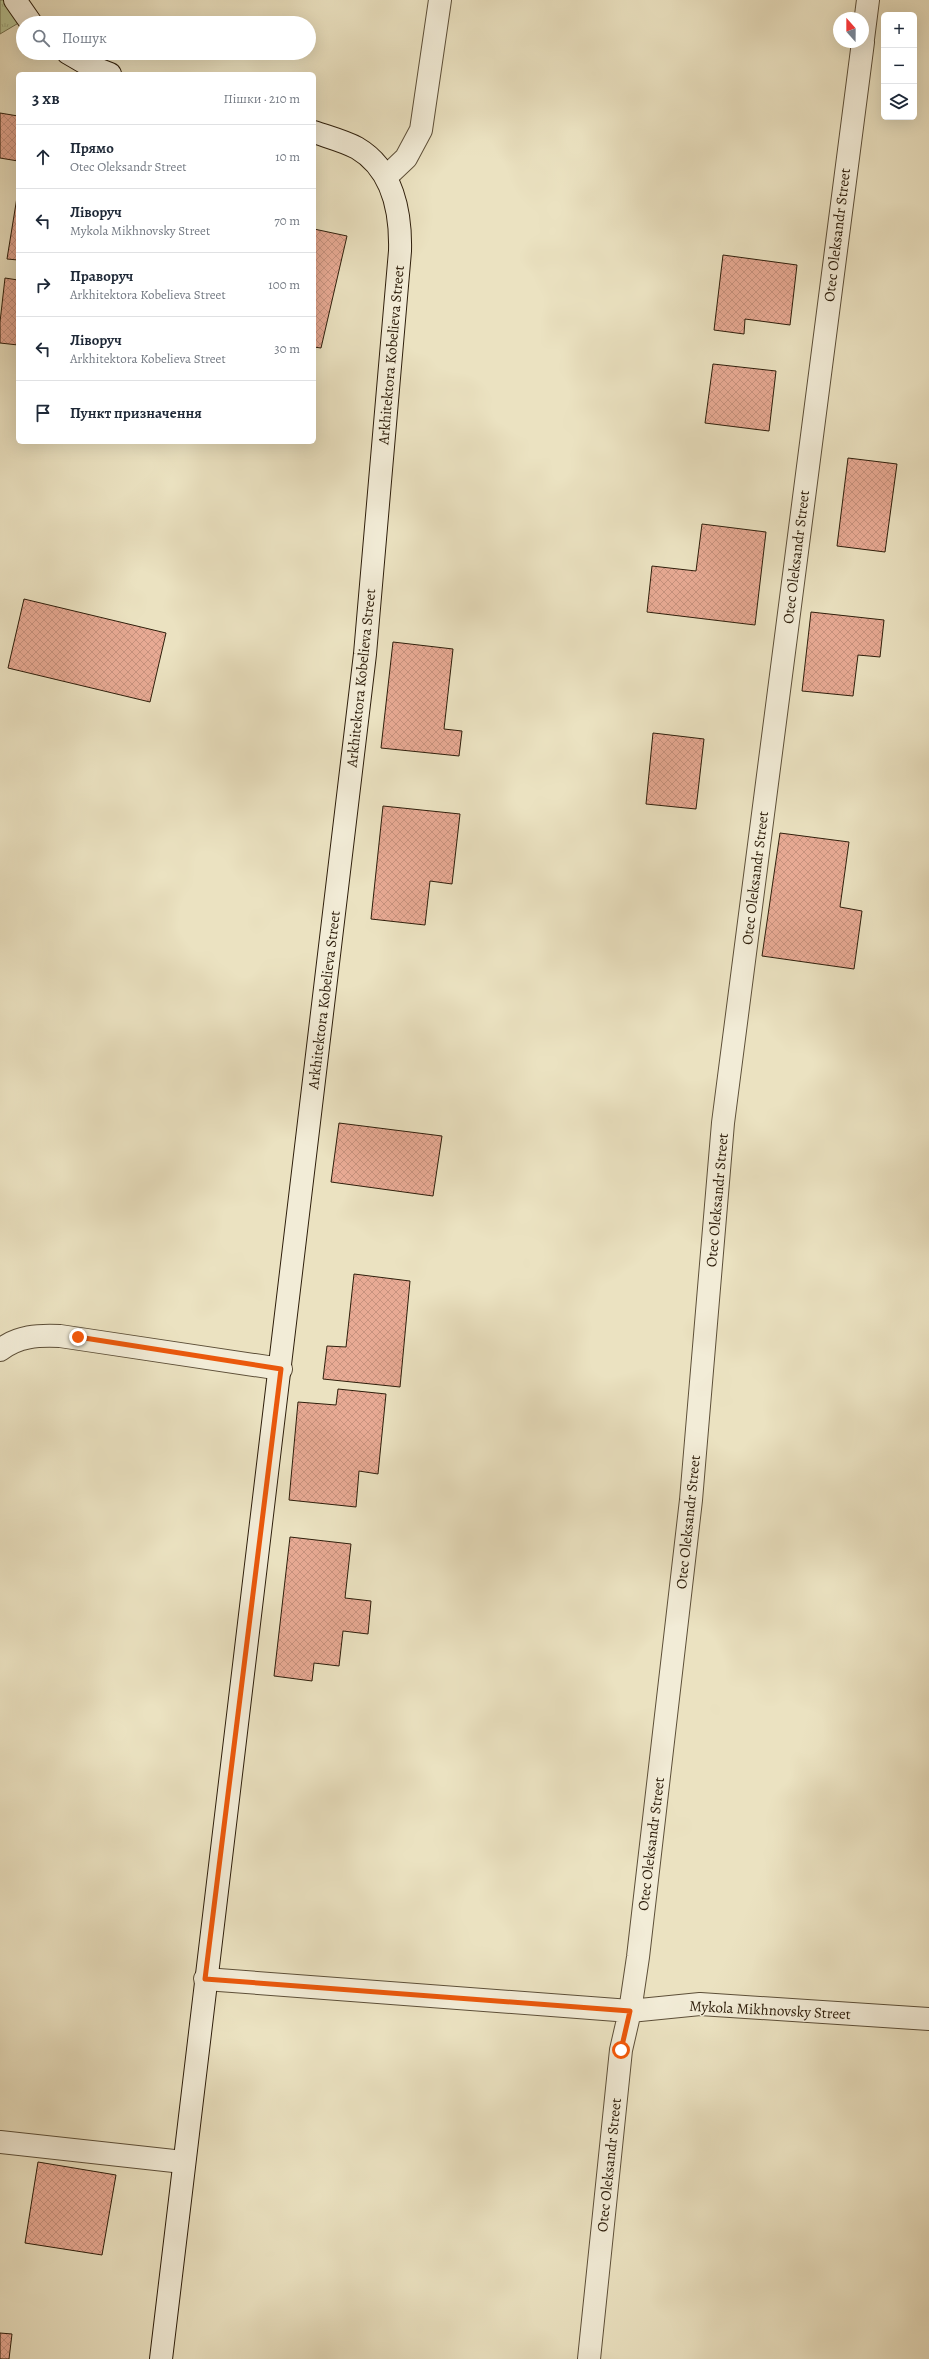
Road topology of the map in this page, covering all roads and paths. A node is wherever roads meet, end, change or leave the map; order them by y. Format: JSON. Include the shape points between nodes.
{"nodes":[{"id":1,"x":15,"y":0,"type":"edge"},
{"id":2,"x":440,"y":0,"type":"edge"},
{"id":3,"x":868,"y":0,"type":"edge"},
{"id":4,"x":867,"y":12,"type":"edge"},
{"id":5,"x":26,"y":16,"type":"edge"},
{"id":6,"x":862,"y":48,"type":"edge"},
{"id":7,"x":80,"y":60,"type":"edge"},
{"id":8,"x":105,"y":72,"type":"edge"},
{"id":9,"x":316,"y":133,"type":"edge"},
{"id":10,"x":386,"y":177,"type":"junction"},
{"id":11,"x":0,"y":1350,"type":"edge"},
{"id":12,"x":281,"y":1369,"type":"junction"},
{"id":13,"x":205,"y":1979,"type":"junction"},
{"id":14,"x":630,"y":2011,"type":"junction"},
{"id":15,"x":929,"y":2018,"type":"edge"},
{"id":16,"x":0,"y":2142,"type":"edge"},
{"id":17,"x":183,"y":2162,"type":"junction"},
{"id":18,"x":161,"y":2359,"type":"edge"},
{"id":19,"x":589,"y":2359,"type":"edge"}],
"edges":[{"from":1,"to":5,"type":"street"},
{"from":2,"to":10,"type":"street","via":[[421,130],[406,158]]},
{"from":3,"to":4,"type":"street","name":"Otec Oleksandr Street"},
{"from":6,"to":14,"type":"street","name":"Otec Oleksandr Street","via":[[723,1123],[691,1500]]},
{"from":7,"to":8,"type":"street"},
{"from":9,"to":10,"type":"street","via":[[357,148],[367,155]]},
{"from":10,"to":12,"type":"street","name":"Arkhitektora Kobelieva Street","via":[[398,212],[400,251],[366,646]]},
{"from":11,"to":12,"type":"street","via":[[9,1343],[25,1338],[60,1336]]},
{"from":12,"to":13,"type":"street","name":"Arkhitektora Kobelieva Street"},
{"from":13,"to":14,"type":"street","name":"Mykola Mikhnovsky Street"},
{"from":13,"to":17,"type":"street","name":"Arkhitektora Kobelieva Street"},
{"from":14,"to":15,"type":"street","name":"Mykola Mikhnovsky Street","via":[[700,2004]]},
{"from":14,"to":19,"type":"street","name":"Otec Oleksandr Street","via":[[621,2050]]},
{"from":16,"to":17,"type":"street"},
{"from":17,"to":18,"type":"street","name":"Arkhitektora Kobelieva Street"}]}
